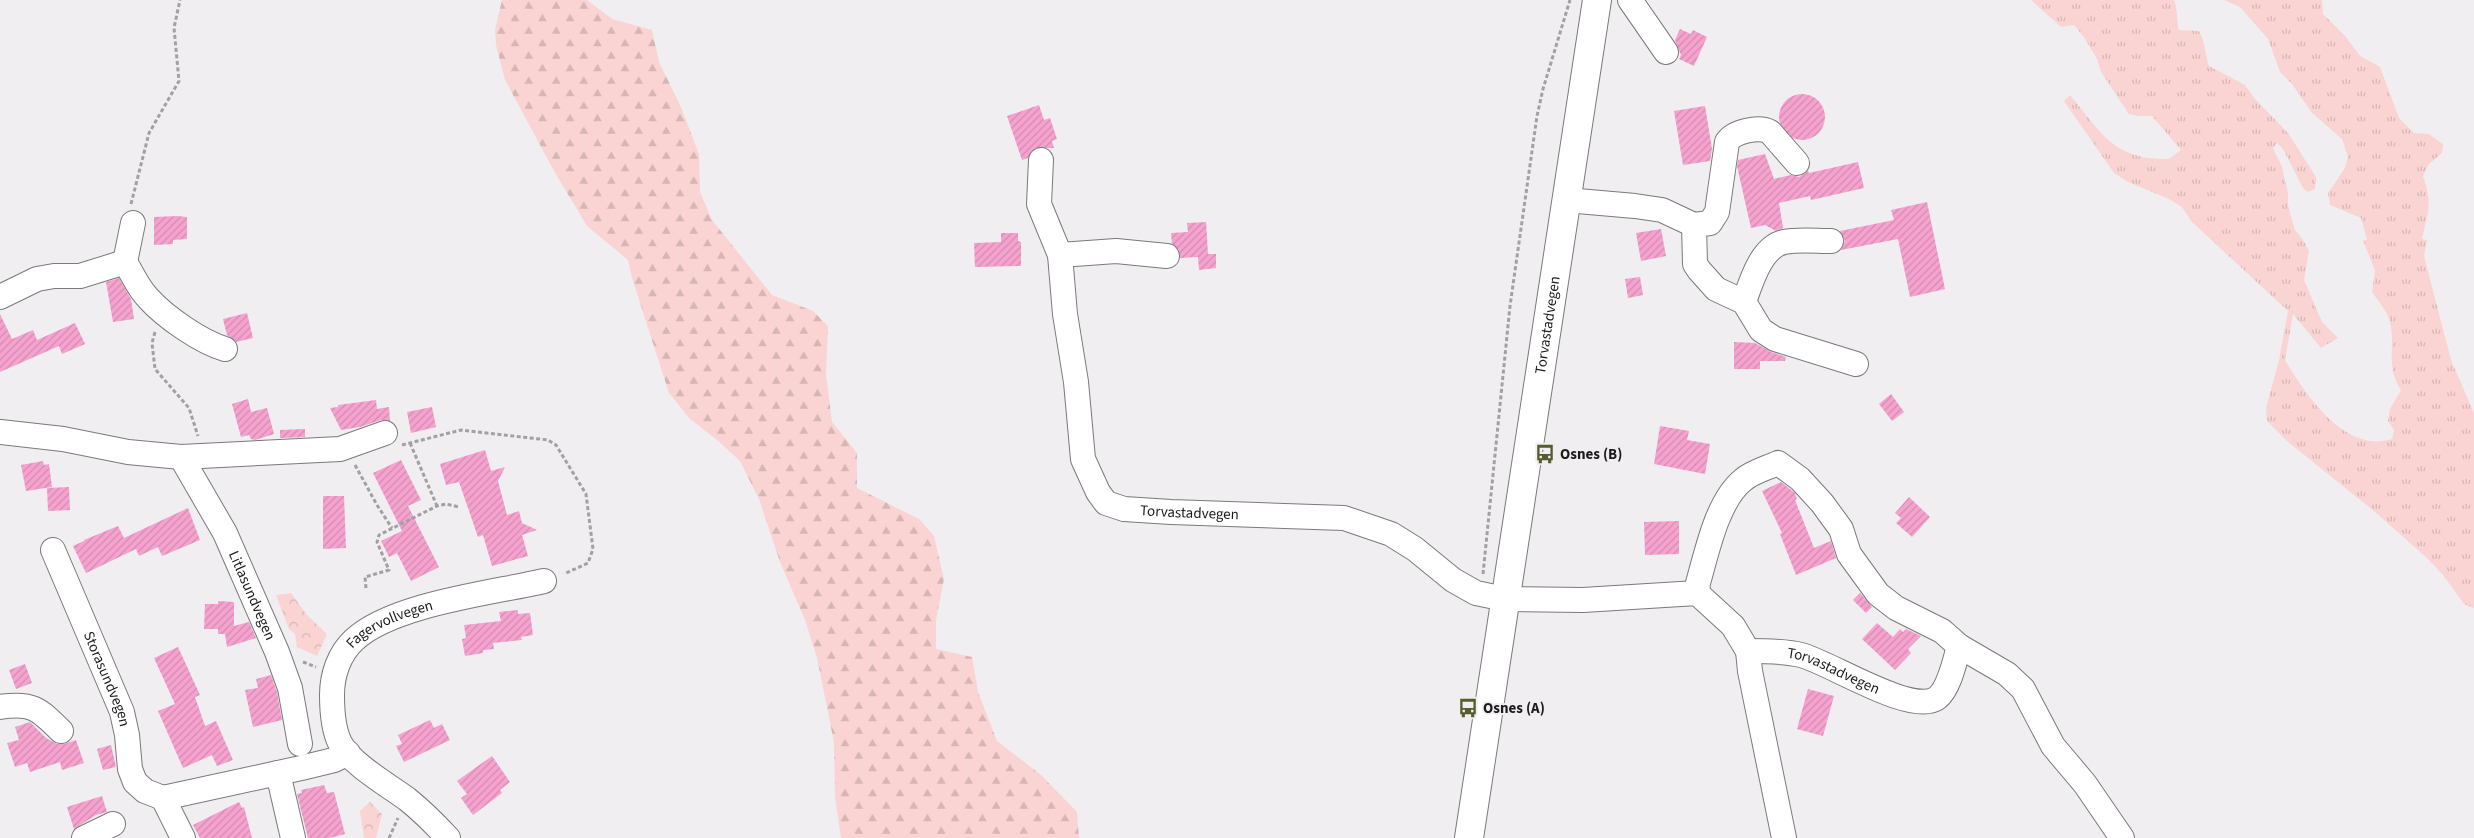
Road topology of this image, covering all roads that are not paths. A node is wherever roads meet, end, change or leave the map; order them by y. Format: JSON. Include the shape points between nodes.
{"nodes":[{"id":1,"x":1597,"y":0,"type":"edge"},
{"id":2,"x":1630,"y":0,"type":"edge"},
{"id":3,"x":1666,"y":52,"type":"dead end"},
{"id":4,"x":1041,"y":160,"type":"dead end"},
{"id":5,"x":1797,"y":163,"type":"dead end"},
{"id":6,"x":1566,"y":200,"type":"junction"},
{"id":7,"x":133,"y":223,"type":"road end"},
{"id":8,"x":1694,"y":225,"type":"junction"},
{"id":9,"x":1831,"y":241,"type":"dead end"},
{"id":10,"x":1060,"y":255,"type":"junction"},
{"id":11,"x":1167,"y":256,"type":"dead end"},
{"id":12,"x":125,"y":262,"type":"junction"},
{"id":13,"x":0,"y":297,"type":"edge"},
{"id":14,"x":1744,"y":302,"type":"junction"},
{"id":15,"x":225,"y":349,"type":"dead end"},
{"id":16,"x":1856,"y":364,"type":"dead end"},
{"id":17,"x":0,"y":432,"type":"edge"},
{"id":18,"x":393,"y":439,"type":"road end"},
{"id":19,"x":192,"y":456,"type":"junction"},
{"id":20,"x":53,"y":550,"type":"dead end"},
{"id":21,"x":544,"y":581,"type":"road end"},
{"id":22,"x":1697,"y":593,"type":"junction"},
{"id":23,"x":1493,"y":597,"type":"junction"},
{"id":24,"x":1959,"y":646,"type":"junction"},
{"id":25,"x":1748,"y":651,"type":"junction"},
{"id":26,"x":0,"y":707,"type":"edge"},
{"id":27,"x":62,"y":731,"type":"dead end"},
{"id":28,"x":300,"y":744,"type":"dead end"},
{"id":29,"x":348,"y":753,"type":"junction"},
{"id":30,"x":278,"y":773,"type":"junction"},
{"id":31,"x":163,"y":798,"type":"junction"},
{"id":32,"x":113,"y":824,"type":"dead end"},
{"id":33,"x":84,"y":838,"type":"edge"},
{"id":34,"x":183,"y":838,"type":"edge"},
{"id":35,"x":293,"y":838,"type":"edge"},
{"id":36,"x":448,"y":838,"type":"edge"},
{"id":37,"x":1470,"y":838,"type":"edge"},
{"id":38,"x":1784,"y":838,"type":"edge"},
{"id":39,"x":2122,"y":838,"type":"edge"}],
"edges":[{"from":1,"to":6,"type":"main road","name":"Torvastadvegen"},
{"from":2,"to":3,"type":"street"},
{"from":4,"to":10,"type":"street","name":"Torvastadvegen","via":[[1039,204]]},
{"from":5,"to":8,"type":"street","via":[[1765,129],[1734,134],[1727,142],[1716,212],[1710,223]]},
{"from":6,"to":8,"type":"street","via":[[1662,210]]},
{"from":6,"to":23,"type":"main road","name":"Torvastadvegen"},
{"from":7,"to":12,"type":"street"},
{"from":8,"to":14,"type":"street","via":[[1695,264],[1716,289]]},
{"from":9,"to":14,"type":"street","via":[[1784,242],[1771,248],[1760,262]]},
{"from":10,"to":11,"type":"street","via":[[1116,251]]},
{"from":10,"to":23,"type":"street","name":"Torvastadvegen","via":[[1083,459],[1106,503],[1124,509],[1171,512],[1344,518],[1391,534],[1453,580]]},
{"from":12,"to":13,"type":"street","via":[[80,276],[37,278]]},
{"from":12,"to":15,"type":"street","via":[[147,298],[209,344]]},
{"from":14,"to":16,"type":"street","via":[[1761,330],[1776,339]]},
{"from":17,"to":19,"type":"street","via":[[63,439],[128,452]]},
{"from":18,"to":19,"type":"street","via":[[340,449]]},
{"from":19,"to":28,"type":"street","name":"Litlasundvegen","via":[[277,652],[290,688]]},
{"from":20,"to":31,"type":"street","name":"Storasundvegen","via":[[122,712],[128,735],[130,769],[135,782],[145,791]]},
{"from":21,"to":29,"type":"street","name":"Fagervollvegen","via":[[432,606],[389,620],[363,633],[344,653],[334,678],[334,722],[340,743]]},
{"from":22,"to":23,"type":"street","name":"Torvastadvegen","via":[[1583,600]]},
{"from":22,"to":24,"type":"street","via":[[1719,516],[1732,494],[1743,480],[1778,463],[1800,479],[1822,503],[1841,529],[1849,554],[1878,594],[1896,608],[1942,630]]},
{"from":22,"to":25,"type":"street","via":[[1734,626]]},
{"from":23,"to":37,"type":"main road","name":"Torvastadvegen"},
{"from":24,"to":25,"type":"street","name":"Torvastadvegen","via":[[1949,680],[1937,698],[1924,702],[1902,698],[1856,681],[1801,655]]},
{"from":24,"to":39,"type":"street","via":[[2007,674],[2023,688],[2053,746],[2085,784]]},
{"from":25,"to":38,"type":"street"},
{"from":26,"to":27,"type":"street","via":[[25,705],[38,709]]},
{"from":29,"to":30,"type":"street","via":[[334,760]]},
{"from":29,"to":36,"type":"street","name":"Fagervollvegen","via":[[413,804]]},
{"from":30,"to":31,"type":"street"},
{"from":30,"to":35,"type":"street"},
{"from":31,"to":34,"type":"street"},
{"from":32,"to":33,"type":"street"}]}
